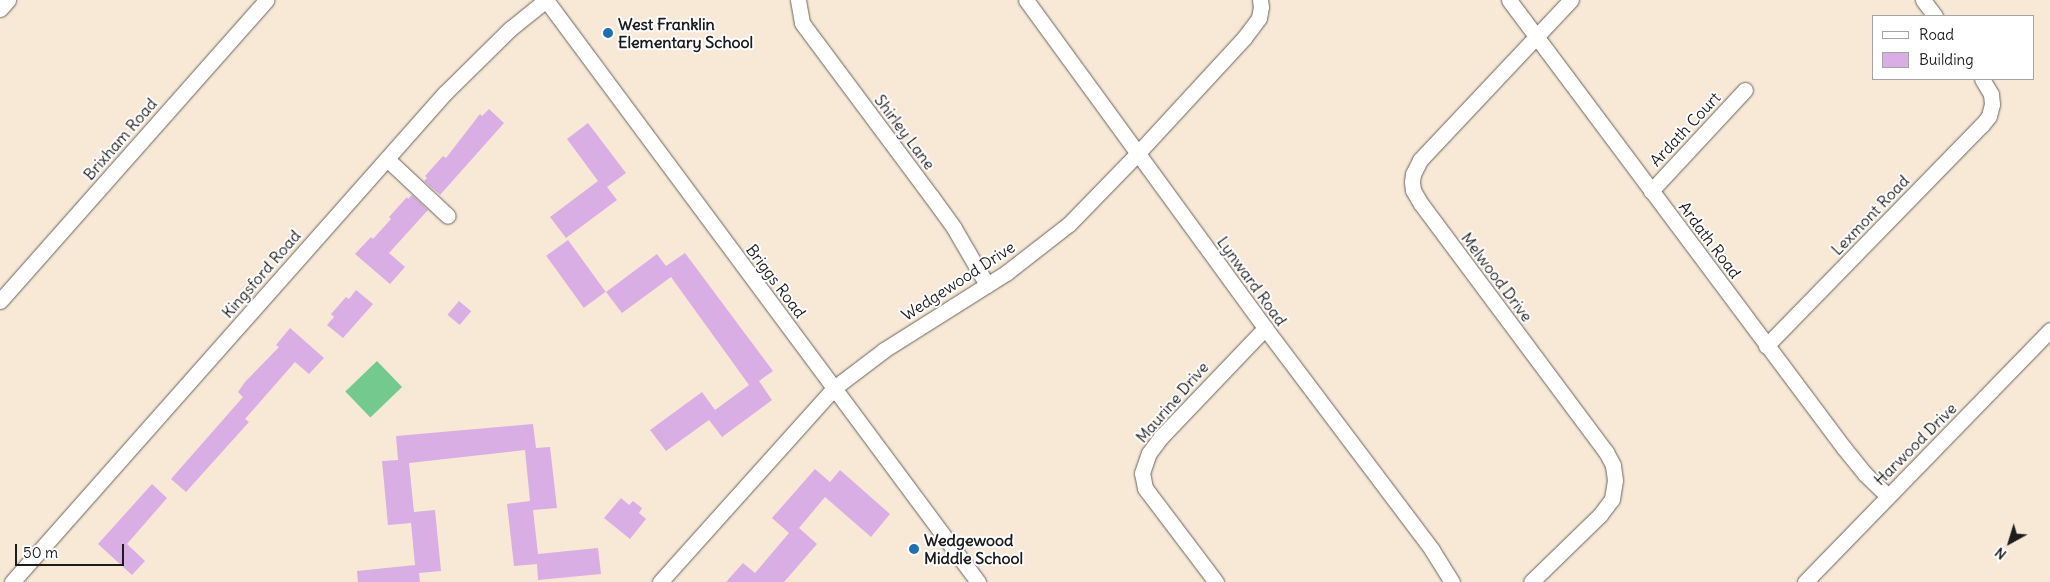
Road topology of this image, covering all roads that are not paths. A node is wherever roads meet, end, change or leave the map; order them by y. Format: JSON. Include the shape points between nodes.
{"nodes":[{"id":1,"x":8,"y":0,"type":"edge"},
{"id":2,"x":266,"y":0,"type":"edge"},
{"id":3,"x":546,"y":0,"type":"edge"},
{"id":4,"x":798,"y":0,"type":"edge"},
{"id":5,"x":1026,"y":0,"type":"edge"},
{"id":6,"x":1260,"y":0,"type":"edge"},
{"id":7,"x":1509,"y":0,"type":"edge"},
{"id":8,"x":1571,"y":0,"type":"edge"},
{"id":9,"x":1923,"y":0,"type":"edge"},
{"id":10,"x":0,"y":9,"type":"edge"},
{"id":11,"x":1934,"y":15,"type":"edge"},
{"id":12,"x":1536,"y":37,"type":"junction"},
{"id":13,"x":1983,"y":80,"type":"edge"},
{"id":14,"x":1746,"y":90,"type":"dead end"},
{"id":15,"x":1137,"y":154,"type":"junction"},
{"id":16,"x":387,"y":159,"type":"junction"},
{"id":17,"x":1651,"y":191,"type":"junction"},
{"id":18,"x":448,"y":216,"type":"dead end"},
{"id":19,"x":987,"y":285,"type":"junction"},
{"id":20,"x":0,"y":301,"type":"edge"},
{"id":21,"x":1265,"y":328,"type":"junction"},
{"id":22,"x":2050,"y":330,"type":"edge"},
{"id":23,"x":1766,"y":346,"type":"junction"},
{"id":24,"x":834,"y":388,"type":"junction"},
{"id":25,"x":1888,"y":496,"type":"junction"},
{"id":26,"x":12,"y":582,"type":"edge"},
{"id":27,"x":660,"y":582,"type":"edge"},
{"id":28,"x":978,"y":582,"type":"edge"},
{"id":29,"x":1216,"y":582,"type":"edge"},
{"id":30,"x":1452,"y":582,"type":"edge"},
{"id":31,"x":1530,"y":582,"type":"edge"},
{"id":32,"x":1805,"y":582,"type":"edge"}],
"edges":[{"from":1,"to":10,"type":"street"},
{"from":2,"to":20,"type":"street","name":"Brixham Road"},
{"from":3,"to":16,"type":"street","name":"Kingsford Road","via":[[510,29],[445,93]]},
{"from":3,"to":24,"type":"street","name":"Briggs Road"},
{"from":4,"to":19,"type":"street","name":"Shirley Lane","via":[[802,23],[943,212]]},
{"from":5,"to":15,"type":"street","name":"Lynward Road"},
{"from":6,"to":15,"type":"street","name":"Wedgewood Drive","via":[[1259,18],[1244,38]]},
{"from":7,"to":12,"type":"street","name":"Ardath Road"},
{"from":8,"to":12,"type":"street","name":"Melwood Drive"},
{"from":9,"to":11,"type":"street"},
{"from":12,"to":17,"type":"street","name":"Ardath Road"},
{"from":12,"to":31,"type":"street","name":"Melwood Drive","via":[[1420,160],[1412,182],[1421,204],[1613,465],[1612,499],[1600,515]]},
{"from":13,"to":23,"type":"street","name":"Lexmont Road","via":[[1991,94],[1992,104],[1982,125]]},
{"from":14,"to":17,"type":"street","name":"Ardath Court"},
{"from":15,"to":19,"type":"street","name":"Wedgewood Drive","via":[[1069,224]]},
{"from":15,"to":21,"type":"street","name":"Lynward Road"},
{"from":16,"to":18,"type":"street"},
{"from":16,"to":26,"type":"street","name":"Kingsford Road"},
{"from":17,"to":23,"type":"street","name":"Ardath Road"},
{"from":19,"to":24,"type":"street","name":"Wedgewood Drive","via":[[884,350]]},
{"from":21,"to":29,"type":"street","name":"Maurine Drive","via":[[1161,437],[1149,453],[1142,472],[1145,488]]},
{"from":21,"to":30,"type":"street","name":"Lynward Road","via":[[1432,550]]},
{"from":22,"to":25,"type":"street","name":"Harwood Drive"},
{"from":23,"to":25,"type":"street","name":"Ardath Road","via":[[1865,474]]},
{"from":24,"to":27,"type":"street","name":"Wedgewood Drive"},
{"from":24,"to":28,"type":"street","name":"Briggs Road"},
{"from":25,"to":32,"type":"street","name":"Harwood Drive"}]}
